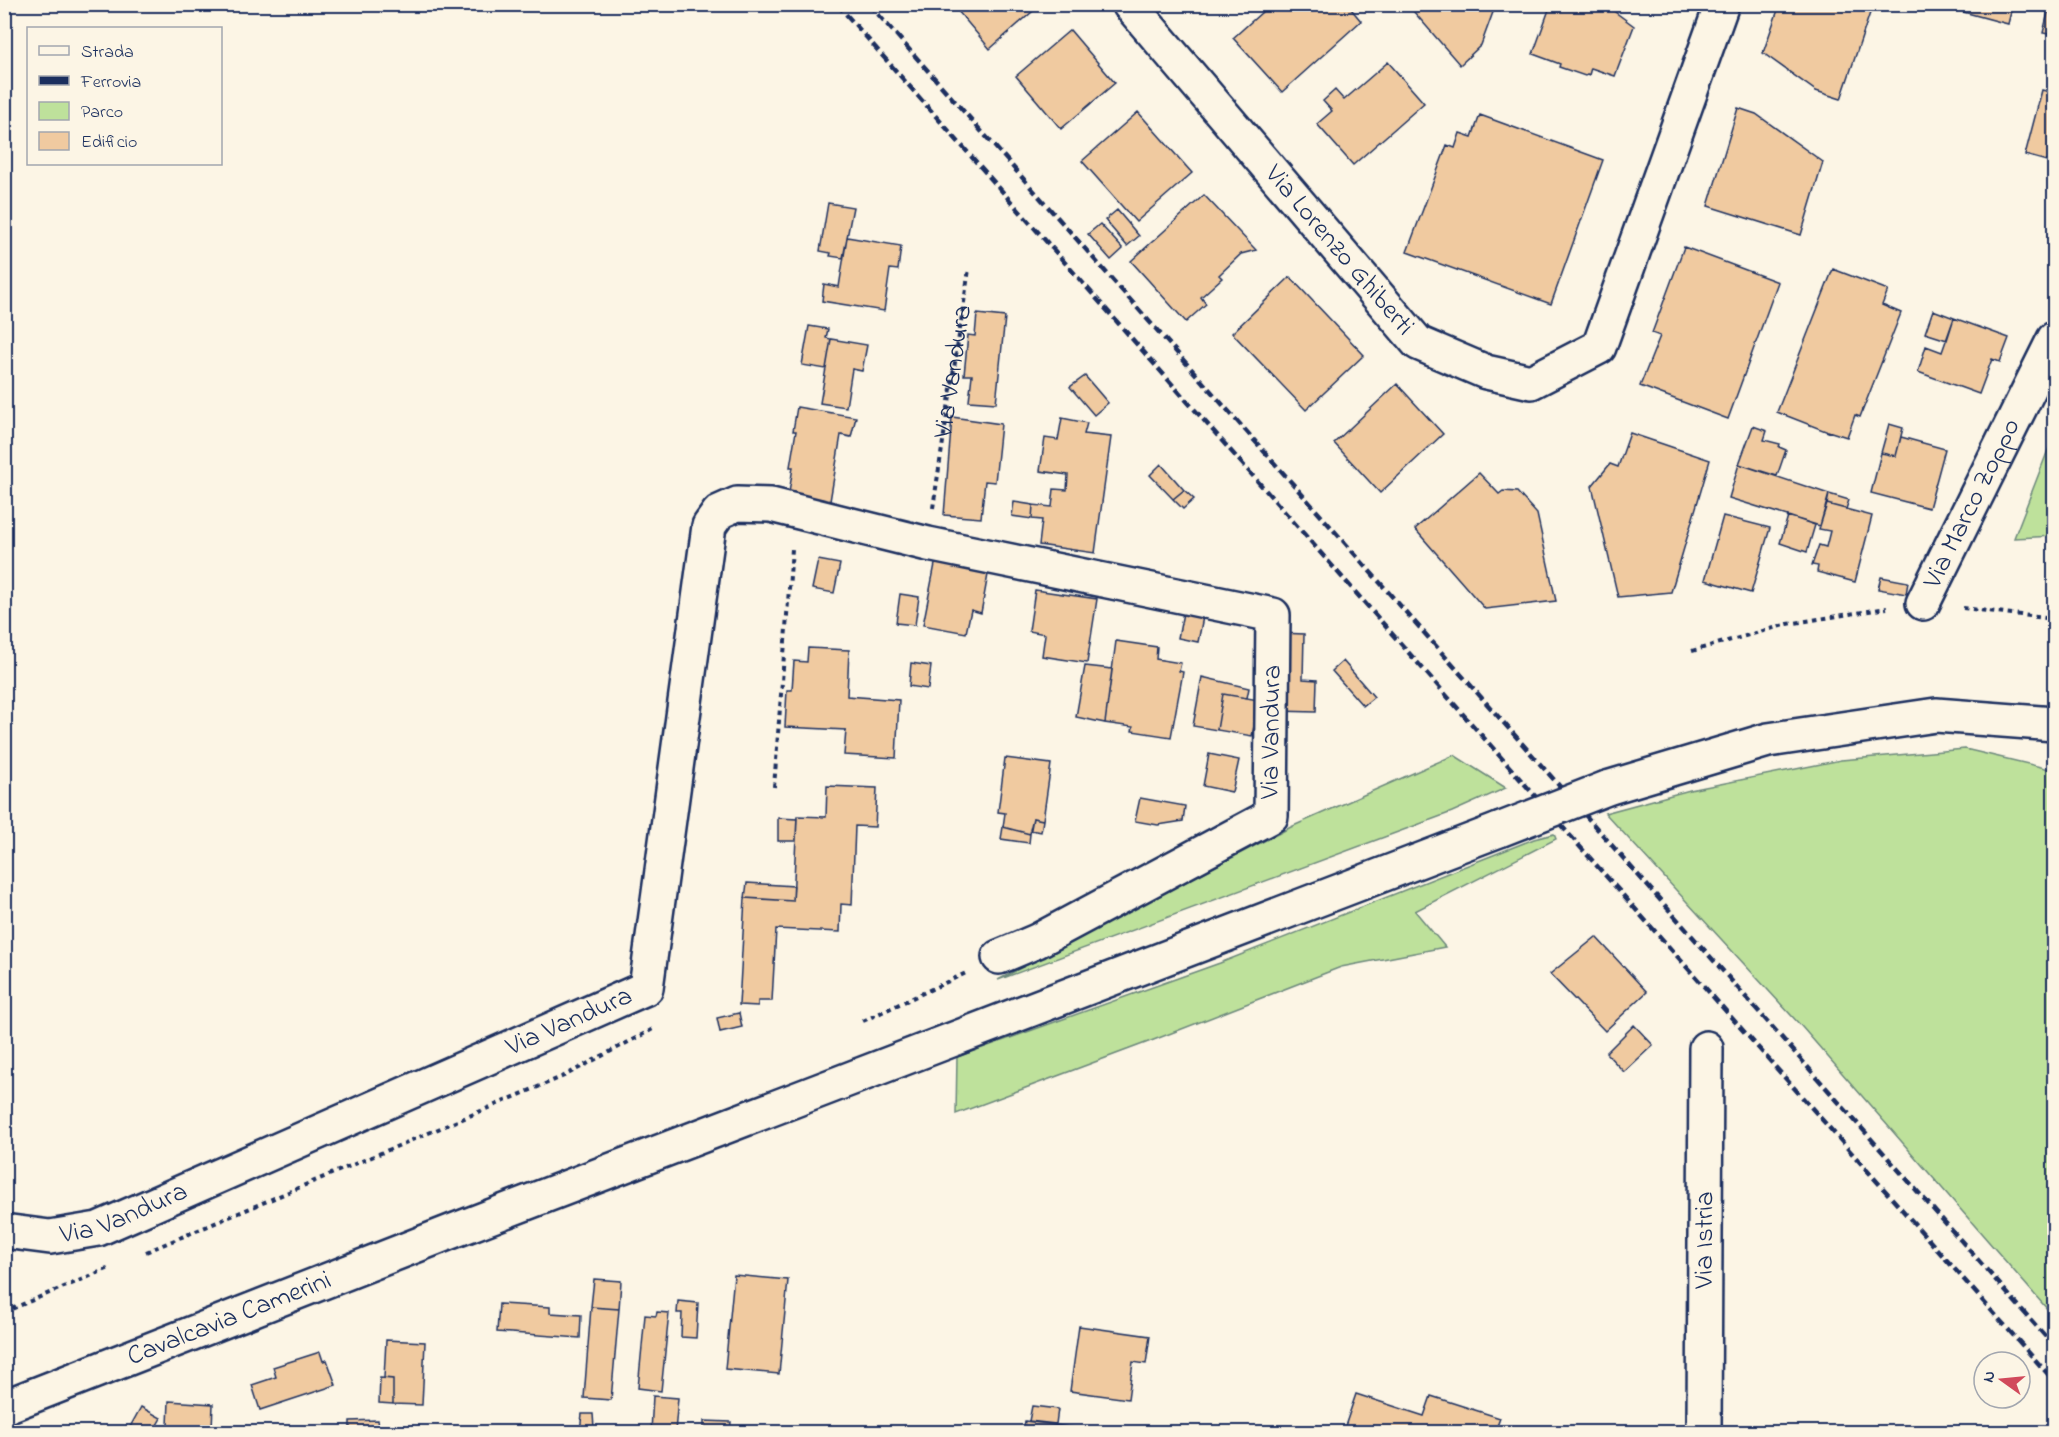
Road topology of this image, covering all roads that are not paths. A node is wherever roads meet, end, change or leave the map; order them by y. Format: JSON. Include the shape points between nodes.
{"nodes":[{"id":1,"x":1129,"y":4,"type":"edge"},
{"id":2,"x":1722,"y":4,"type":"edge"},
{"id":3,"x":2055,"y":339,"type":"edge"},
{"id":4,"x":1923,"y":603,"type":"road end"},
{"id":5,"x":2055,"y":723,"type":"edge"},
{"id":6,"x":999,"y":957,"type":"road end"},
{"id":7,"x":1706,"y":1048,"type":"dead end"},
{"id":8,"x":4,"y":1231,"type":"edge"},
{"id":9,"x":4,"y":1407,"type":"edge"},
{"id":10,"x":1704,"y":1432,"type":"edge"}],
"edges":[{"from":1,"to":2,"type":"street","name":"Via Lorenzo Ghiberti","via":[[1418,343],[1486,372],[1531,381],[1599,347]]},
{"from":3,"to":4,"type":"street","name":"Via Marco Zoppo"},
{"from":5,"to":9,"type":"street","name":"Cavalcavia Camerini","bridge":true,"via":[[1936,715],[1768,740],[1607,788]]},
{"from":6,"to":8,"type":"street","name":"Via Vandura","via":[[1271,816],[1273,615],[928,544],[771,505],[737,504],[719,512],[709,526],[646,988],[98,1229],[50,1238]]},
{"from":7,"to":10,"type":"street","name":"Via Istria"}]}
